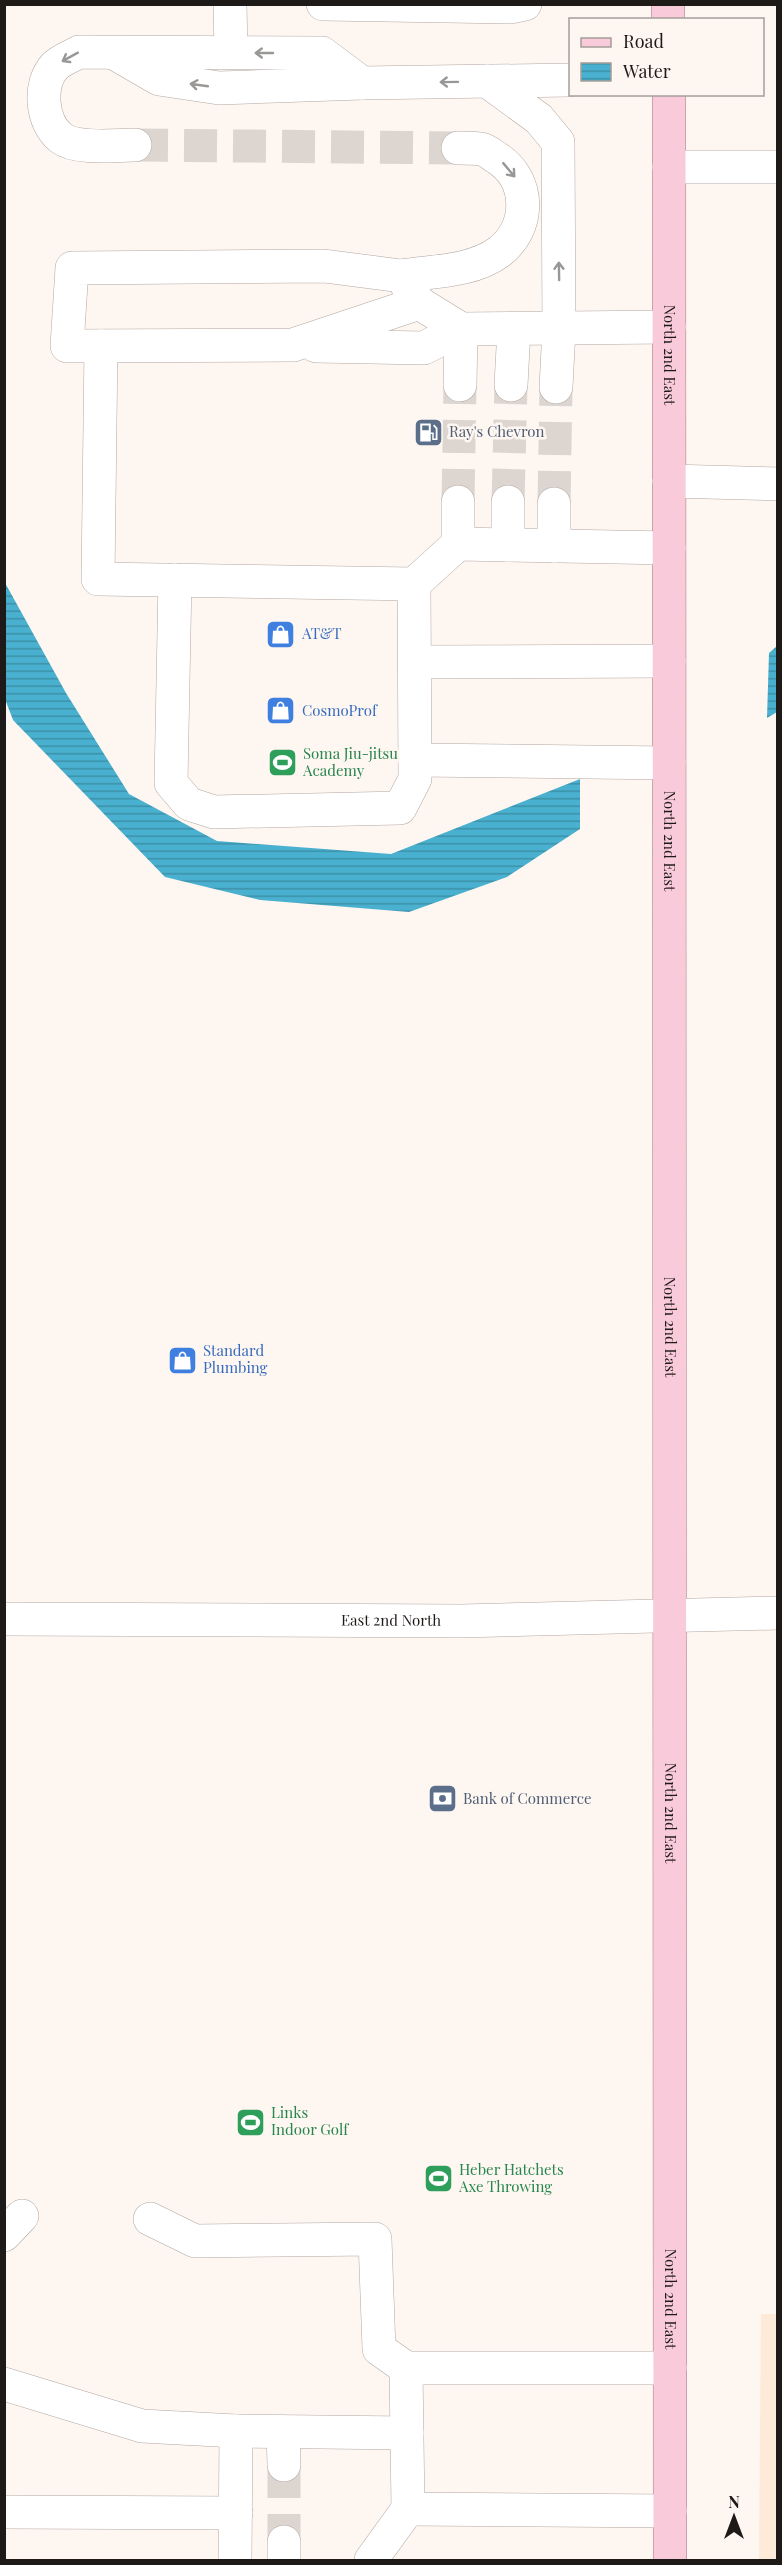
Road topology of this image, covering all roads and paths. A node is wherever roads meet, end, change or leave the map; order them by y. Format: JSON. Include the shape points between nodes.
{"nodes":[{"id":1,"x":230,"y":4,"type":"edge"},
{"id":2,"x":323,"y":4,"type":"edge"},
{"id":3,"x":525,"y":4,"type":"edge"},
{"id":4,"x":112,"y":52,"type":"junction"},
{"id":5,"x":231,"y":52,"type":"junction"},
{"id":6,"x":569,"y":80,"type":"edge"},
{"id":7,"x":487,"y":81,"type":"junction"},
{"id":8,"x":362,"y":83,"type":"junction"},
{"id":9,"x":669,"y":96,"type":"edge"},
{"id":10,"x":135,"y":144,"type":"tunnel mouth"},
{"id":11,"x":458,"y":148,"type":"tunnel mouth"},
{"id":12,"x":669,"y":167,"type":"junction"},
{"id":13,"x":777,"y":167,"type":"edge"},
{"id":14,"x":410,"y":289,"type":"junction"},
{"id":15,"x":669,"y":327,"type":"junction"},
{"id":16,"x":461,"y":329,"type":"junction"},
{"id":17,"x":514,"y":329,"type":"junction"},
{"id":18,"x":560,"y":329,"type":"junction"},
{"id":19,"x":293,"y":345,"type":"junction"},
{"id":20,"x":101,"y":346,"type":"junction"},
{"id":21,"x":460,"y":385,"type":"tunnel mouth"},
{"id":22,"x":511,"y":385,"type":"tunnel mouth"},
{"id":23,"x":556,"y":387,"type":"tunnel mouth"},
{"id":24,"x":669,"y":482,"type":"junction"},
{"id":25,"x":777,"y":484,"type":"edge"},
{"id":26,"x":458,"y":502,"type":"tunnel mouth"},
{"id":27,"x":508,"y":502,"type":"tunnel mouth"},
{"id":28,"x":554,"y":504,"type":"tunnel mouth"},
{"id":29,"x":458,"y":544,"type":"junction"},
{"id":30,"x":508,"y":545,"type":"junction"},
{"id":31,"x":554,"y":546,"type":"junction"},
{"id":32,"x":669,"y":548,"type":"junction"},
{"id":33,"x":175,"y":580,"type":"junction"},
{"id":34,"x":414,"y":584,"type":"junction"},
{"id":35,"x":669,"y":661,"type":"junction"},
{"id":36,"x":415,"y":662,"type":"junction"},
{"id":37,"x":415,"y":760,"type":"junction"},
{"id":38,"x":669,"y":763,"type":"junction"},
{"id":39,"x":777,"y":1613,"type":"edge"},
{"id":40,"x":669,"y":1616,"type":"junction"},
{"id":41,"x":4,"y":1619,"type":"edge"},
{"id":42,"x":150,"y":2219,"type":"dead end"},
{"id":43,"x":406,"y":2368,"type":"junction"},
{"id":44,"x":670,"y":2368,"type":"junction"},
{"id":45,"x":4,"y":2384,"type":"edge"},
{"id":46,"x":236,"y":2431,"type":"junction"},
{"id":47,"x":283,"y":2432,"type":"junction"},
{"id":48,"x":407,"y":2433,"type":"junction"},
{"id":49,"x":284,"y":2465,"type":"tunnel mouth"},
{"id":50,"x":408,"y":2509,"type":"junction"},
{"id":51,"x":670,"y":2511,"type":"junction"},
{"id":52,"x":4,"y":2512,"type":"edge"},
{"id":53,"x":236,"y":2513,"type":"junction"},
{"id":54,"x":235,"y":2560,"type":"edge"},
{"id":55,"x":371,"y":2560,"type":"edge"},
{"id":56,"x":670,"y":2560,"type":"edge"}],
"edges":[{"from":1,"to":5,"type":"street"},
{"from":2,"to":3,"type":"street"},
{"from":4,"to":5,"type":"street"},
{"from":8,"to":4,"type":"street","one_way":true,"via":[[219,88],[159,79]]},
{"from":4,"to":10,"type":"street","one_way":true,"via":[[79,52],[56,65],[43,87],[48,120],[62,138],[84,145]]},
{"from":8,"to":5,"type":"street","one_way":true,"via":[[322,53]]},
{"from":6,"to":7,"type":"street"},
{"from":7,"to":8,"type":"street","one_way":true},
{"from":18,"to":7,"type":"street","one_way":true,"via":[[558,142],[538,119]]},
{"from":9,"to":12,"type":"main road","name":"North 2nd East"},
{"from":11,"to":14,"type":"street","one_way":true,"via":[[483,149],[504,163],[520,183],[524,208],[516,233],[500,251],[477,264]]},
{"from":12,"to":13,"type":"street"},
{"from":12,"to":15,"type":"main road","name":"North 2nd East"},
{"from":14,"to":16,"type":"street"},
{"from":14,"to":19,"type":"street"},
{"from":14,"to":20,"type":"street","via":[[324,266],[72,268],[67,346]]},
{"from":15,"to":18,"type":"street"},
{"from":15,"to":24,"type":"main road","name":"North 2nd East"},
{"from":16,"to":17,"type":"street"},
{"from":16,"to":19,"type":"street","via":[[424,348]]},
{"from":16,"to":21,"type":"street"},
{"from":17,"to":18,"type":"street"},
{"from":17,"to":22,"type":"street"},
{"from":18,"to":23,"type":"street"},
{"from":19,"to":20,"type":"street"},
{"from":20,"to":33,"type":"street","via":[[98,579]]},
{"from":24,"to":25,"type":"street"},
{"from":24,"to":32,"type":"main road","name":"North 2nd East"},
{"from":26,"to":29,"type":"street"},
{"from":27,"to":30,"type":"street"},
{"from":28,"to":31,"type":"street"},
{"from":29,"to":30,"type":"street"},
{"from":29,"to":34,"type":"street"},
{"from":30,"to":31,"type":"street"},
{"from":31,"to":32,"type":"street"},
{"from":32,"to":35,"type":"main road","name":"North 2nd East"},
{"from":33,"to":34,"type":"street"},
{"from":33,"to":37,"type":"street","via":[[171,783],[189,804],[214,812],[400,808],[415,779]]},
{"from":34,"to":36,"type":"street"},
{"from":35,"to":36,"type":"street"},
{"from":35,"to":38,"type":"main road","name":"North 2nd East"},
{"from":36,"to":37,"type":"street"},
{"from":37,"to":38,"type":"street"},
{"from":38,"to":40,"type":"main road","name":"North 2nd East"},
{"from":39,"to":40,"type":"street","name":"East 2nd North"},
{"from":40,"to":41,"type":"street","name":"East 2nd North","via":[[461,1621]]},
{"from":40,"to":44,"type":"main road","name":"North 2nd East"},
{"from":42,"to":43,"type":"street","via":[[195,2241],[375,2239],[379,2349]]},
{"from":43,"to":44,"type":"street"},
{"from":43,"to":48,"type":"street"},
{"from":44,"to":51,"type":"main road","name":"North 2nd East"},
{"from":45,"to":46,"type":"street","via":[[142,2426]]},
{"from":46,"to":47,"type":"street"},
{"from":46,"to":53,"type":"street"},
{"from":47,"to":48,"type":"street"},
{"from":47,"to":49,"type":"street"},
{"from":48,"to":50,"type":"street"},
{"from":50,"to":51,"type":"street"},
{"from":50,"to":55,"type":"street"},
{"from":51,"to":56,"type":"main road","name":"North 2nd East"},
{"from":52,"to":53,"type":"street"},
{"from":53,"to":54,"type":"street"}]}
